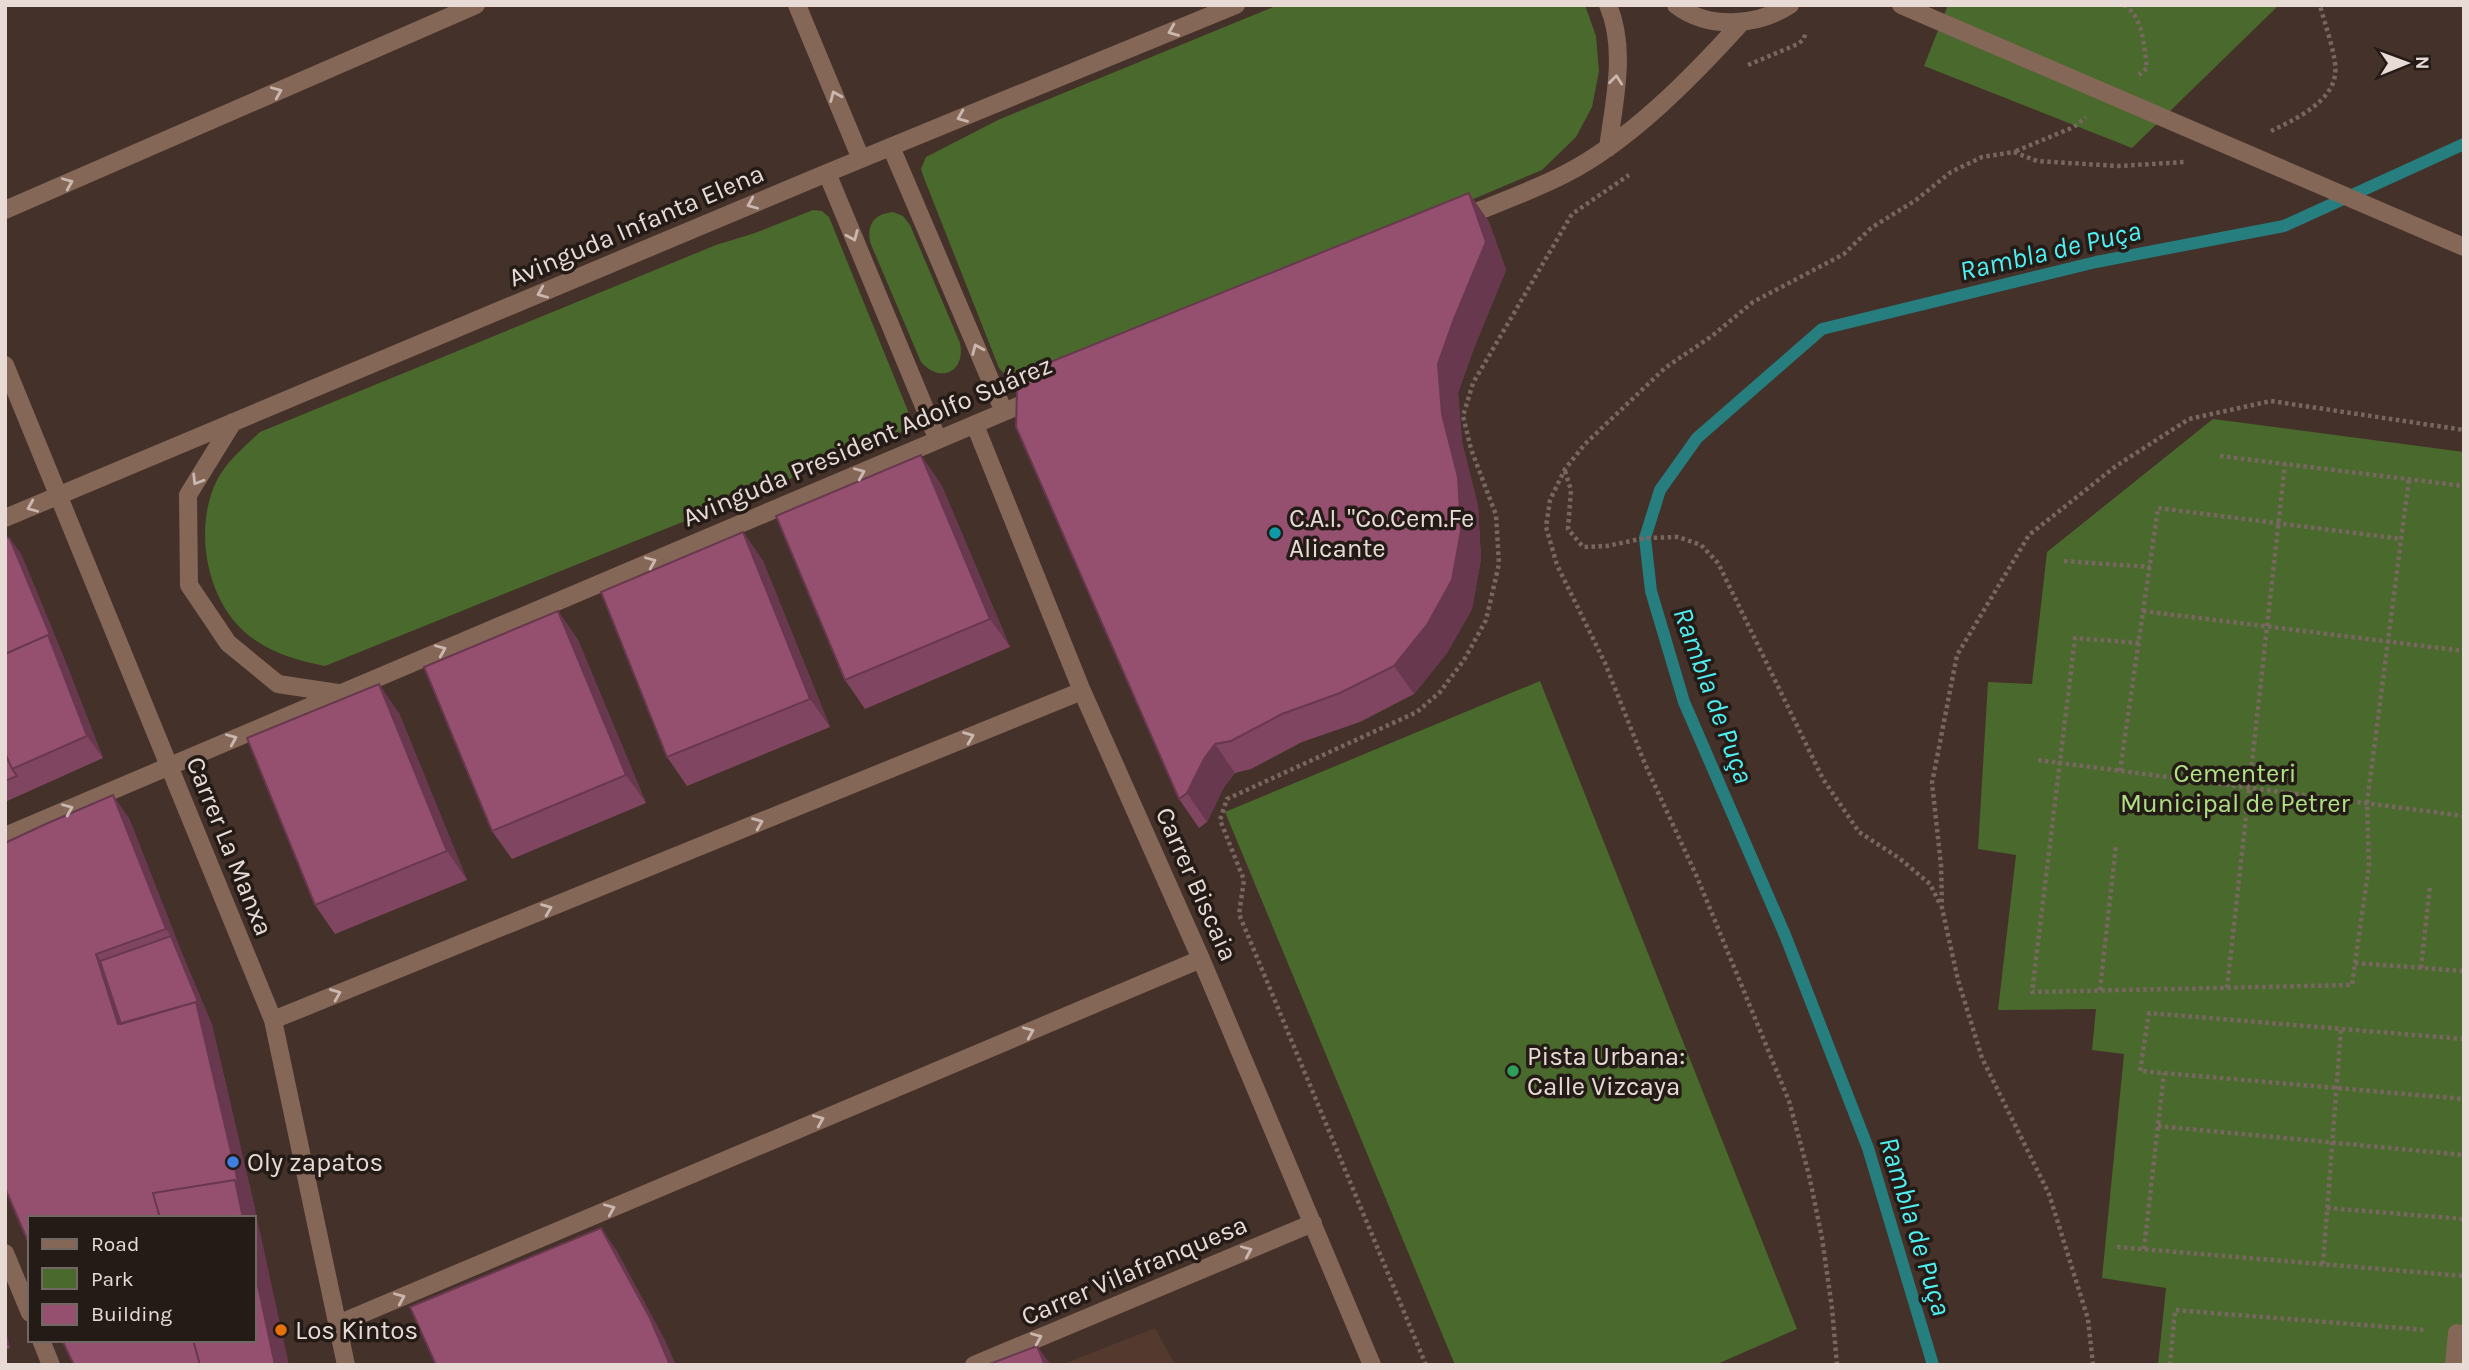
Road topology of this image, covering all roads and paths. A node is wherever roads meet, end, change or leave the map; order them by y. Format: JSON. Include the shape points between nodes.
{"nodes":[{"id":1,"x":476,"y":5,"type":"edge"},
{"id":2,"x":797,"y":5,"type":"edge"},
{"id":3,"x":1236,"y":5,"type":"edge"},
{"id":4,"x":1608,"y":5,"type":"edge"},
{"id":5,"x":1676,"y":5,"type":"edge"},
{"id":6,"x":1790,"y":5,"type":"edge"},
{"id":7,"x":1901,"y":5,"type":"edge"},
{"id":8,"x":2320,"y":5,"type":"edge"},
{"id":9,"x":1741,"y":23,"type":"junction"},
{"id":10,"x":1805,"y":30,"type":"dead end"},
{"id":11,"x":1741,"y":67,"type":"dead end"},
{"id":12,"x":2261,"y":135,"type":"dead end"},
{"id":13,"x":891,"y":146,"type":"junction"},
{"id":14,"x":1608,"y":148,"type":"junction"},
{"id":15,"x":861,"y":159,"type":"junction"},
{"id":16,"x":2193,"y":161,"type":"dead end"},
{"id":17,"x":827,"y":173,"type":"junction"},
{"id":18,"x":1631,"y":174,"type":"dead end"},
{"id":19,"x":5,"y":210,"type":"edge"},
{"id":20,"x":1451,"y":223,"type":"edge"},
{"id":21,"x":2464,"y":247,"type":"edge"},
{"id":22,"x":5,"y":365,"type":"edge"},
{"id":23,"x":1055,"y":390,"type":"edge"},
{"id":24,"x":1004,"y":412,"type":"junction"},
{"id":25,"x":233,"y":422,"type":"junction"},
{"id":26,"x":975,"y":425,"type":"junction"},
{"id":27,"x":2464,"y":430,"type":"edge"},
{"id":28,"x":938,"y":440,"type":"junction"},
{"id":29,"x":2220,"y":456,"type":"dead end"},
{"id":30,"x":2285,"y":464,"type":"junction"},
{"id":31,"x":1565,"y":469,"type":"junction"},
{"id":32,"x":2409,"y":479,"type":"junction"},
{"id":33,"x":2464,"y":486,"type":"edge"},
{"id":34,"x":58,"y":495,"type":"junction"},
{"id":35,"x":5,"y":518,"type":"edge"},
{"id":36,"x":2278,"y":523,"type":"junction"},
{"id":37,"x":2402,"y":539,"type":"junction"},
{"id":38,"x":2064,"y":561,"type":"dead end"},
{"id":39,"x":2150,"y":567,"type":"junction"},
{"id":40,"x":2143,"y":611,"type":"junction"},
{"id":41,"x":2267,"y":626,"type":"junction"},
{"id":42,"x":2389,"y":642,"type":"junction"},
{"id":43,"x":2139,"y":643,"type":"junction"},
{"id":44,"x":2464,"y":651,"type":"edge"},
{"id":45,"x":1082,"y":691,"type":"junction"},
{"id":46,"x":340,"y":693,"type":"junction"},
{"id":47,"x":2038,"y":760,"type":"dead end"},
{"id":48,"x":2060,"y":763,"type":"junction"},
{"id":49,"x":169,"y":766,"type":"junction"},
{"id":50,"x":2120,"y":771,"type":"junction"},
{"id":51,"x":2249,"y":788,"type":"junction"},
{"id":52,"x":2367,"y":803,"type":"junction"},
{"id":53,"x":2464,"y":816,"type":"edge"},
{"id":54,"x":5,"y":836,"type":"edge"},
{"id":55,"x":2116,"y":845,"type":"dead end"},
{"id":56,"x":2430,"y":886,"type":"dead end"},
{"id":57,"x":1942,"y":908,"type":"junction"},
{"id":58,"x":1201,"y":959,"type":"junction"},
{"id":59,"x":2354,"y":963,"type":"junction"},
{"id":60,"x":2421,"y":968,"type":"junction"},
{"id":61,"x":2464,"y":971,"type":"edge"},
{"id":62,"x":2227,"y":988,"type":"junction"},
{"id":63,"x":2100,"y":990,"type":"junction"},
{"id":64,"x":273,"y":1020,"type":"junction"},
{"id":65,"x":2341,"y":1029,"type":"junction"},
{"id":66,"x":2464,"y":1038,"type":"edge"},
{"id":67,"x":2164,"y":1073,"type":"junction"},
{"id":68,"x":2337,"y":1088,"type":"junction"},
{"id":69,"x":2464,"y":1099,"type":"edge"},
{"id":70,"x":2158,"y":1126,"type":"junction"},
{"id":71,"x":2332,"y":1143,"type":"junction"},
{"id":72,"x":2464,"y":1155,"type":"edge"},
{"id":73,"x":2327,"y":1208,"type":"junction"},
{"id":74,"x":2464,"y":1219,"type":"edge"},
{"id":75,"x":1313,"y":1223,"type":"junction"},
{"id":76,"x":2117,"y":1247,"type":"dead end"},
{"id":77,"x":2144,"y":1249,"type":"junction"},
{"id":78,"x":5,"y":1253,"type":"edge"},
{"id":79,"x":2323,"y":1264,"type":"junction"},
{"id":80,"x":2464,"y":1276,"type":"edge"},
{"id":81,"x":28,"y":1308,"type":"edge"},
{"id":82,"x":338,"y":1324,"type":"junction"},
{"id":83,"x":2457,"y":1333,"type":"joint"},
{"id":84,"x":41,"y":1342,"type":"edge"},
{"id":85,"x":46,"y":1363,"type":"edge"},
{"id":86,"x":346,"y":1365,"type":"edge"},
{"id":87,"x":974,"y":1365,"type":"edge"},
{"id":88,"x":1372,"y":1365,"type":"edge"},
{"id":89,"x":1426,"y":1365,"type":"edge"},
{"id":90,"x":1837,"y":1365,"type":"edge"},
{"id":91,"x":2093,"y":1365,"type":"edge"},
{"id":92,"x":2170,"y":1365,"type":"edge"},
{"id":93,"x":2454,"y":1365,"type":"edge"}],
"edges":[{"from":19,"to":1,"type":"street","one_way":true},
{"from":15,"to":2,"type":"street","one_way":true},
{"from":3,"to":13,"type":"street","name":"Avinguda Infanta Elena","one_way":true},
{"from":14,"to":4,"type":"street","one_way":true,"via":[[1618,69],[1615,22]]},
{"from":5,"to":9,"type":"street","via":[[1710,20]]},
{"from":6,"to":9,"type":"street","via":[[1774,15]]},
{"from":7,"to":21,"type":"street","bridge":true},
{"from":8,"to":12,"type":"path","via":[[2335,75],[2322,101]]},
{"from":9,"to":14,"type":"street","via":[[1676,90]]},
{"from":10,"to":11,"type":"path","via":[[1804,40],[1798,44]]},
{"from":13,"to":15,"type":"street","name":"Avinguda Infanta Elena"},
{"from":24,"to":13,"type":"street","one_way":true},
{"from":14,"to":20,"type":"street","via":[[1566,174]]},
{"from":15,"to":17,"type":"street","name":"Avinguda Infanta Elena"},
{"from":16,"to":31,"type":"path","via":[[2118,166],[2038,161],[2014,152],[1982,157],[1951,172],[1871,228],[1844,254],[1753,302],[1665,368]]},
{"from":17,"to":25,"type":"street","name":"Avinguda Infanta Elena","one_way":true},
{"from":17,"to":28,"type":"street","one_way":true},
{"from":18,"to":89,"type":"path","via":[[1572,214],[1473,383],[1463,416],[1496,515],[1499,564],[1486,620],[1464,660],[1440,692],[1417,712],[1227,799],[1220,820],[1244,880],[1239,914]]},
{"from":22,"to":34,"type":"street","name":"Carrer La Manxa"},
{"from":23,"to":24,"type":"street","name":"Avinguda President Adolfo Suárez"},
{"from":24,"to":26,"type":"street","name":"Avinguda President Adolfo Suárez"},
{"from":25,"to":34,"type":"street","name":"Avinguda Infanta Elena"},
{"from":25,"to":46,"type":"street","one_way":true,"via":[[188,495],[189,585],[228,643],[278,684]]},
{"from":26,"to":28,"type":"street","name":"Avinguda President Adolfo Suárez"},
{"from":26,"to":45,"type":"street","name":"Carrer Biscaia"},
{"from":27,"to":57,"type":"path","via":[[2271,401],[2189,419],[2116,466],[2029,535],[1957,655],[1932,783]]},
{"from":46,"to":28,"type":"street","name":"Avinguda President Adolfo Suárez","one_way":true},
{"from":29,"to":30,"type":"path"},
{"from":30,"to":32,"type":"path"},
{"from":30,"to":36,"type":"path"},
{"from":31,"to":57,"type":"path","via":[[1571,490],[1568,529],[1583,547],[1678,537],[1701,545],[1718,563],[1823,779],[1859,832],[1930,884]]},
{"from":31,"to":90,"type":"path","via":[[1550,500],[1546,527],[1557,565],[1605,663],[1789,1101],[1809,1175]]},
{"from":32,"to":33,"type":"path"},
{"from":32,"to":37,"type":"path"},
{"from":34,"to":35,"type":"street","name":"Avinguda Infanta Elena","one_way":true},
{"from":34,"to":49,"type":"street","name":"Carrer La Manxa"},
{"from":36,"to":37,"type":"path"},
{"from":36,"to":39,"type":"path","via":[[2158,508]]},
{"from":36,"to":41,"type":"path"},
{"from":37,"to":42,"type":"path"},
{"from":38,"to":39,"type":"path"},
{"from":39,"to":40,"type":"path"},
{"from":40,"to":41,"type":"path"},
{"from":40,"to":43,"type":"path"},
{"from":41,"to":42,"type":"path"},
{"from":41,"to":51,"type":"path"},
{"from":42,"to":44,"type":"path"},
{"from":42,"to":52,"type":"path"},
{"from":43,"to":48,"type":"path","via":[[2075,638]]},
{"from":43,"to":50,"type":"path"},
{"from":45,"to":58,"type":"street","name":"Carrer Biscaia"},
{"from":64,"to":45,"type":"street","one_way":true},
{"from":49,"to":46,"type":"street","name":"Avinguda President Adolfo Suárez","one_way":true},
{"from":47,"to":48,"type":"path"},
{"from":48,"to":50,"type":"path"},
{"from":48,"to":63,"type":"path","via":[[2032,992]]},
{"from":54,"to":49,"type":"street","name":"Avinguda President Adolfo Suárez","one_way":true},
{"from":49,"to":64,"type":"street","name":"Carrer La Manxa"},
{"from":50,"to":51,"type":"path"},
{"from":51,"to":52,"type":"path"},
{"from":51,"to":62,"type":"path"},
{"from":52,"to":53,"type":"path"},
{"from":52,"to":59,"type":"path","via":[[2369,865]]},
{"from":55,"to":63,"type":"path"},
{"from":56,"to":60,"type":"path"},
{"from":57,"to":91,"type":"path","via":[[1982,1058],[2049,1194],[2088,1319]]},
{"from":58,"to":75,"type":"street","name":"Carrer Biscaia"},
{"from":82,"to":58,"type":"street","one_way":true},
{"from":59,"to":60,"type":"path"},
{"from":59,"to":62,"type":"path","via":[[2352,985]]},
{"from":60,"to":61,"type":"path"},
{"from":62,"to":63,"type":"path"},
{"from":64,"to":82,"type":"street","name":"Carrer La Manxa"},
{"from":65,"to":66,"type":"path"},
{"from":65,"to":67,"type":"path","via":[[2149,1013],[2140,1071]]},
{"from":65,"to":68,"type":"path"},
{"from":67,"to":68,"type":"path"},
{"from":67,"to":70,"type":"path"},
{"from":68,"to":69,"type":"path"},
{"from":68,"to":71,"type":"path"},
{"from":70,"to":71,"type":"path"},
{"from":70,"to":77,"type":"path"},
{"from":71,"to":72,"type":"path"},
{"from":71,"to":73,"type":"path"},
{"from":73,"to":74,"type":"path"},
{"from":73,"to":79,"type":"path"},
{"from":87,"to":75,"type":"street","name":"Carrer Vilafranquesa","one_way":true},
{"from":75,"to":88,"type":"street","name":"Carrer Biscaia"},
{"from":76,"to":77,"type":"path"},
{"from":77,"to":79,"type":"path"},
{"from":78,"to":81,"type":"street"},
{"from":79,"to":80,"type":"path"},
{"from":82,"to":86,"type":"street","name":"Carrer La Manxa"},
{"from":83,"to":92,"type":"path","via":[[2175,1310]]},
{"from":83,"to":93,"type":"street"},
{"from":84,"to":85,"type":"street"}]}
